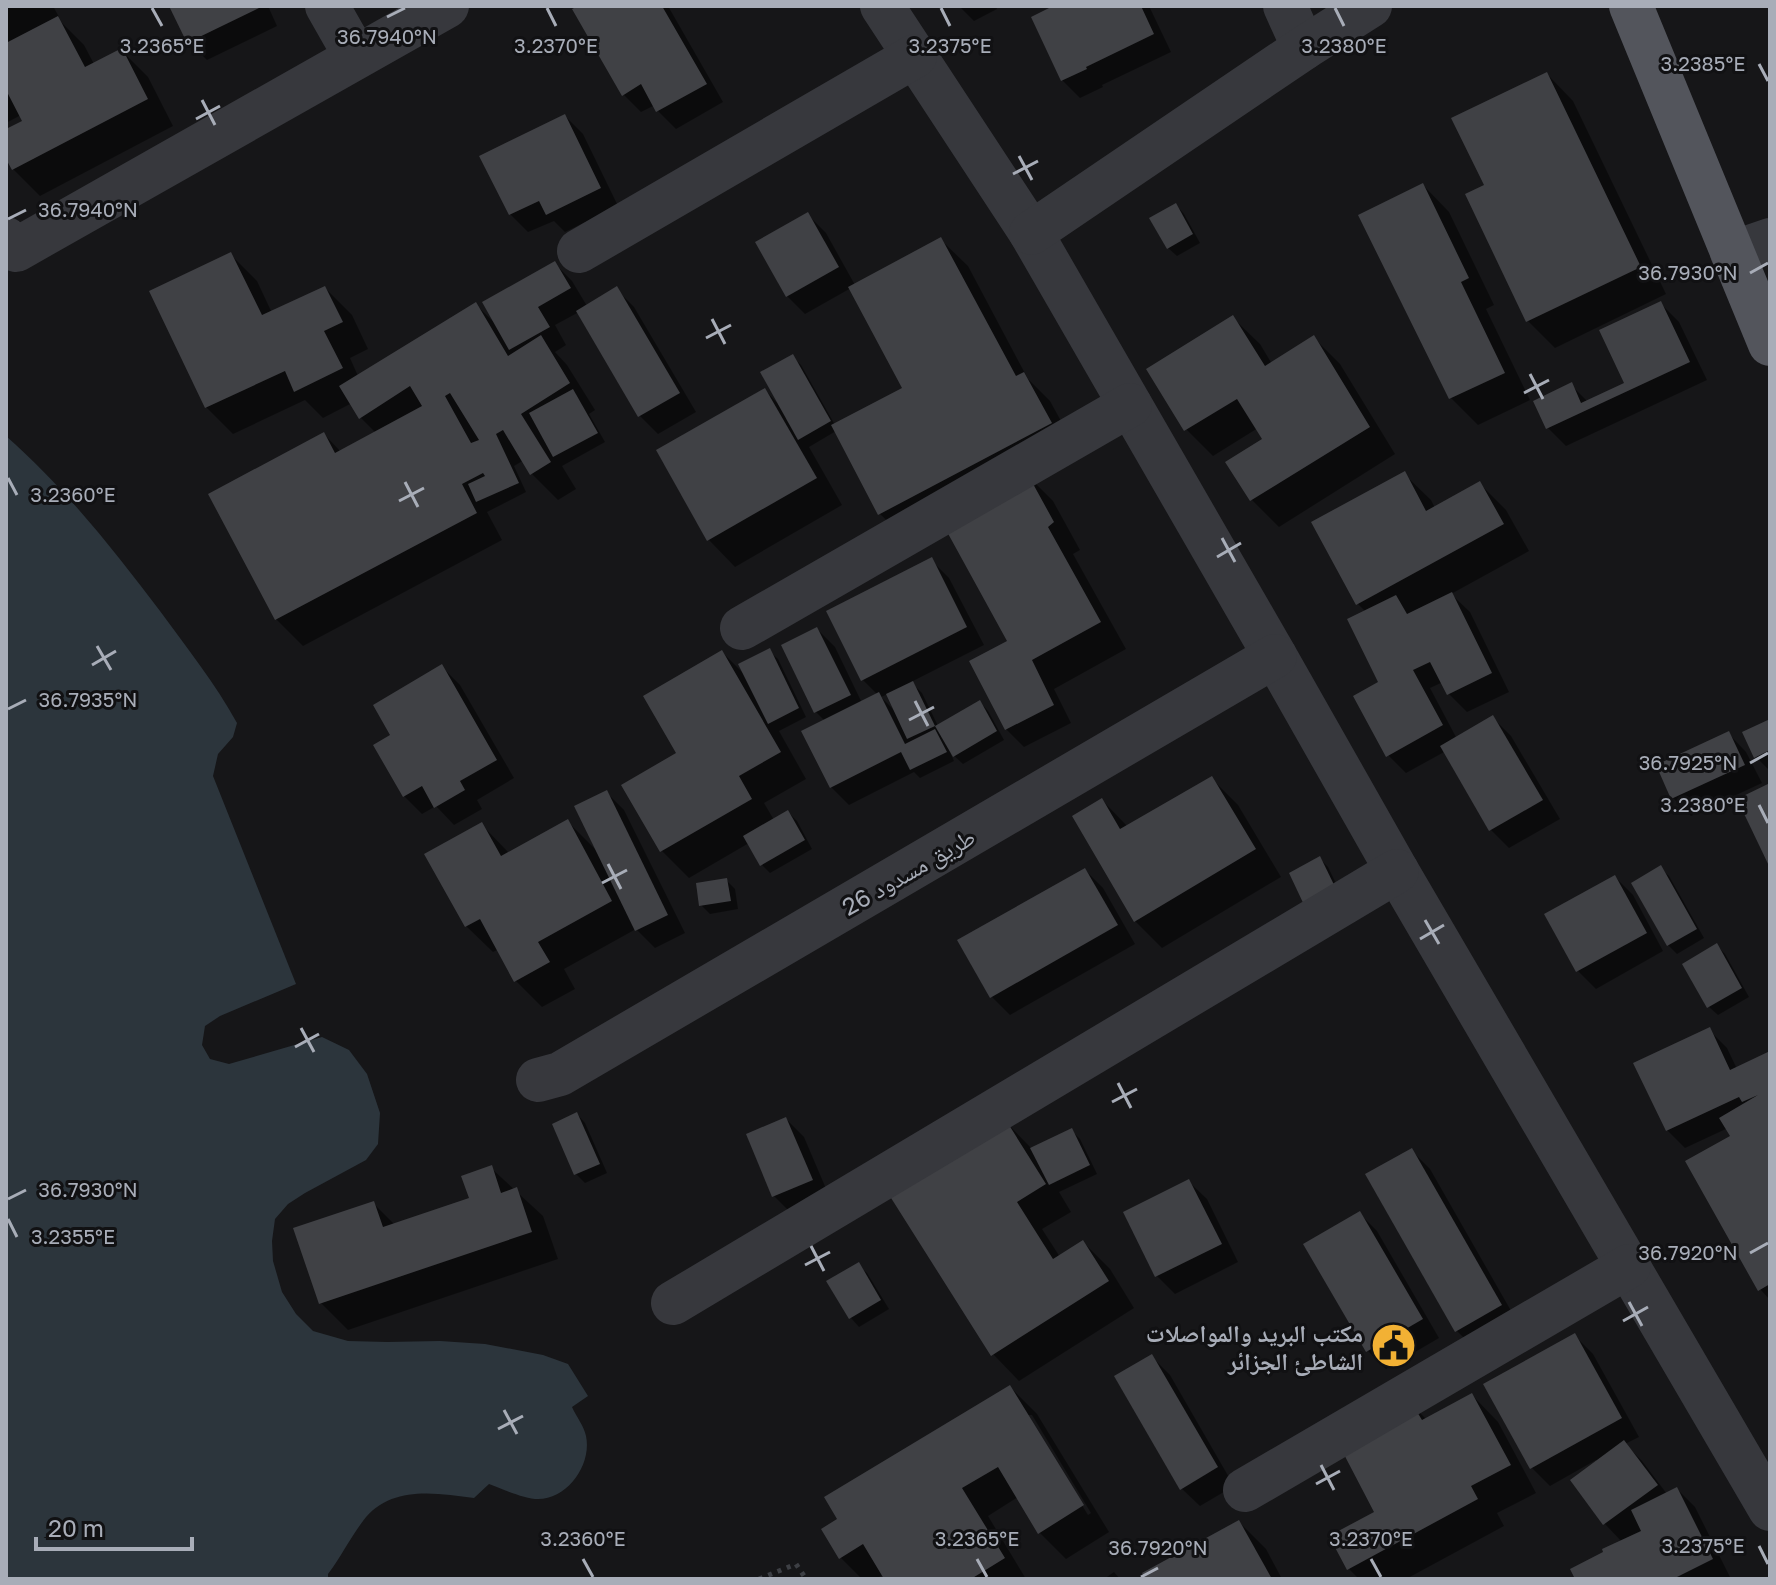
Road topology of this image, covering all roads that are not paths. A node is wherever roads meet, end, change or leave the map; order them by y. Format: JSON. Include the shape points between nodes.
{"nodes":[{"id":1,"x":327,"y":6,"type":"edge"},
{"id":2,"x":447,"y":6,"type":"edge"},
{"id":3,"x":882,"y":6,"type":"edge"},
{"id":4,"x":1285,"y":6,"type":"edge"},
{"id":5,"x":1370,"y":6,"type":"edge"},
{"id":6,"x":1631,"y":6,"type":"edge"},
{"id":7,"x":1304,"y":48,"type":"junction"},
{"id":8,"x":915,"y":56,"type":"junction"},
{"id":9,"x":356,"y":57,"type":"junction"},
{"id":10,"x":1031,"y":233,"type":"junction"},
{"id":11,"x":11,"y":244,"type":"edge"},
{"id":12,"x":1751,"y":247,"type":"edge"},
{"id":13,"x":579,"y":251,"type":"dead end"},
{"id":14,"x":1770,"y":344,"type":"edge"},
{"id":15,"x":1130,"y":405,"type":"junction"},
{"id":16,"x":742,"y":628,"type":"dead end"},
{"id":17,"x":1275,"y":656,"type":"junction"},
{"id":18,"x":1397,"y":871,"type":"junction"},
{"id":19,"x":538,"y":1080,"type":"dead end"},
{"id":20,"x":1629,"y":1266,"type":"junction"},
{"id":21,"x":673,"y":1303,"type":"dead end"},
{"id":22,"x":1245,"y":1490,"type":"dead end"},
{"id":23,"x":1770,"y":1509,"type":"edge"}],
"edges":[{"from":1,"to":9,"type":"street"},
{"from":2,"to":9,"type":"street"},
{"from":3,"to":8,"type":"street"},
{"from":4,"to":7,"type":"street"},
{"from":5,"to":7,"type":"street"},
{"from":6,"to":12,"type":"main road"},
{"from":7,"to":10,"type":"street"},
{"from":8,"to":10,"type":"street"},
{"from":8,"to":13,"type":"street"},
{"from":9,"to":11,"type":"street"},
{"from":10,"to":15,"type":"street"},
{"from":12,"to":14,"type":"main road"},
{"from":15,"to":16,"type":"street"},
{"from":15,"to":17,"type":"street"},
{"from":17,"to":18,"type":"street"},
{"from":17,"to":19,"type":"street","name":"طريق مسدود 26","via":[[560,1074]]},
{"from":18,"to":20,"type":"street"},
{"from":18,"to":21,"type":"street"},
{"from":20,"to":22,"type":"street"},
{"from":20,"to":23,"type":"street"}]}
